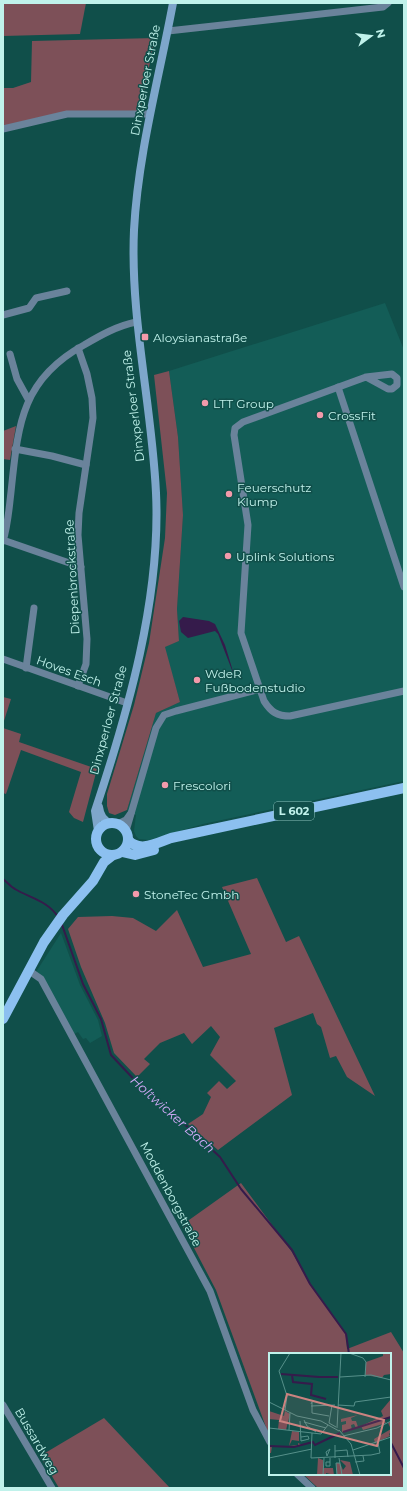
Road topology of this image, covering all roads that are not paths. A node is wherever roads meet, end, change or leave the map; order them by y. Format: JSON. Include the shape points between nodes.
{"nodes":[{"id":1,"x":173,"y":3,"type":"edge"},
{"id":2,"x":388,"y":3,"type":"edge"},
{"id":3,"x":168,"y":32,"type":"junction"},
{"id":4,"x":150,"y":114,"type":"junction"},
{"id":5,"x":3,"y":129,"type":"edge"},
{"id":6,"x":67,"y":292,"type":"dead end"},
{"id":7,"x":3,"y":314,"type":"edge"},
{"id":8,"x":136,"y":322,"type":"junction"},
{"id":9,"x":78,"y":348,"type":"junction"},
{"id":10,"x":10,"y":354,"type":"dead end"},
{"id":11,"x":366,"y":377,"type":"dead end"},
{"id":12,"x":338,"y":386,"type":"junction"},
{"id":13,"x":28,"y":399,"type":"junction"},
{"id":14,"x":15,"y":449,"type":"junction"},
{"id":15,"x":86,"y":465,"type":"junction"},
{"id":16,"x":3,"y":540,"type":"edge"},
{"id":17,"x":80,"y":567,"type":"junction"},
{"id":18,"x":404,"y":587,"type":"edge"},
{"id":19,"x":34,"y":608,"type":"dead end"},
{"id":20,"x":3,"y":659,"type":"edge"},
{"id":21,"x":26,"y":668,"type":"junction"},
{"id":22,"x":78,"y":686,"type":"junction"},
{"id":23,"x":260,"y":689,"type":"junction"},
{"id":24,"x":404,"y":691,"type":"edge"},
{"id":25,"x":127,"y":703,"type":"junction"},
{"id":26,"x":404,"y":788,"type":"edge"},
{"id":27,"x":98,"y":802,"type":"junction"},
{"id":28,"x":121,"y":830,"type":"junction"},
{"id":29,"x":98,"y":831,"type":"junction"},
{"id":30,"x":185,"y":836,"type":"junction"},
{"id":31,"x":100,"y":850,"type":"junction"},
{"id":32,"x":117,"y":853,"type":"junction"},
{"id":33,"x":84,"y":890,"type":"junction"},
{"id":34,"x":28,"y":970,"type":"junction"},
{"id":35,"x":3,"y":1019,"type":"edge"},
{"id":36,"x":3,"y":1405,"type":"edge"},
{"id":37,"x":269,"y":1440,"type":"edge"},
{"id":38,"x":298,"y":1475,"type":"edge"},
{"id":39,"x":52,"y":1488,"type":"edge"},
{"id":40,"x":312,"y":1488,"type":"edge"}],
"edges":[{"from":1,"to":3,"type":"main road","name":"Dinxperloer Straße"},
{"from":2,"to":3,"type":"street","via":[[382,7]]},
{"from":3,"to":4,"type":"main road","name":"Dinxperloer Straße"},
{"from":4,"to":5,"type":"street","via":[[67,114]]},
{"from":4,"to":8,"type":"main road","name":"Dinxperloer Straße","via":[[134,229]]},
{"from":6,"to":7,"type":"street","via":[[36,298],[29,308]]},
{"from":8,"to":9,"type":"street","via":[[120,325]]},
{"from":8,"to":25,"type":"main road","name":"Dinxperloer Straße","via":[[152,444],[156,536],[149,607]]},
{"from":9,"to":13,"type":"street","via":[[59,361],[40,381]]},
{"from":9,"to":15,"type":"street","name":"Diepenbrockstraße","via":[[92,398],[92,428]]},
{"from":10,"to":13,"type":"street","via":[[17,379]]},
{"from":11,"to":12,"type":"street"},
{"from":12,"to":18,"type":"street"},
{"from":12,"to":23,"type":"street","via":[[236,426],[234,435],[248,525],[241,633]]},
{"from":13,"to":14,"type":"street"},
{"from":14,"to":15,"type":"street"},
{"from":14,"to":16,"type":"street","via":[[7,525]]},
{"from":15,"to":17,"type":"street","name":"Diepenbrockstraße","via":[[79,513]]},
{"from":16,"to":17,"type":"street"},
{"from":17,"to":22,"type":"street","name":"Diepenbrockstraße","via":[[86,664]]},
{"from":19,"to":21,"type":"street","name":"Hoves Esch"},
{"from":20,"to":21,"type":"street","name":"Hoves Esch"},
{"from":21,"to":22,"type":"street","name":"Hoves Esch"},
{"from":22,"to":25,"type":"street","name":"Hoves Esch"},
{"from":23,"to":24,"type":"street","via":[[269,709],[285,716]]},
{"from":23,"to":28,"type":"street","via":[[164,715],[156,728],[132,812]]},
{"from":25,"to":27,"type":"main road","name":"Dinxperloer Straße"},
{"from":26,"to":30,"type":"main road","number":"L 602"},
{"from":27,"to":28,"type":"main road","via":[[106,822]]},
{"from":27,"to":29,"type":"main road","name":"Dinxperloer Straße","via":[[95,811]]},
{"from":28,"to":29,"type":"main road","via":[[101,827]]},
{"from":28,"to":30,"type":"main road","number":"L 602","via":[[135,846],[143,847]]},
{"from":28,"to":32,"type":"main road"},
{"from":29,"to":31,"type":"main road","via":[[96,843]]},
{"from":30,"to":32,"type":"main road","number":"L 602","via":[[141,855]]},
{"from":31,"to":32,"type":"main road","number":"L 602"},
{"from":31,"to":33,"type":"main road"},
{"from":32,"to":33,"type":"main road","via":[[104,862],[93,881]]},
{"from":33,"to":34,"type":"main road","via":[[56,924]]},
{"from":34,"to":35,"type":"main road"},
{"from":34,"to":37,"type":"street","name":"Moddenborgstraße","via":[[41,979],[210,1291],[253,1410]]},
{"from":36,"to":39,"type":"street","name":"Bussardweg"},
{"from":38,"to":40,"type":"street"}]}
